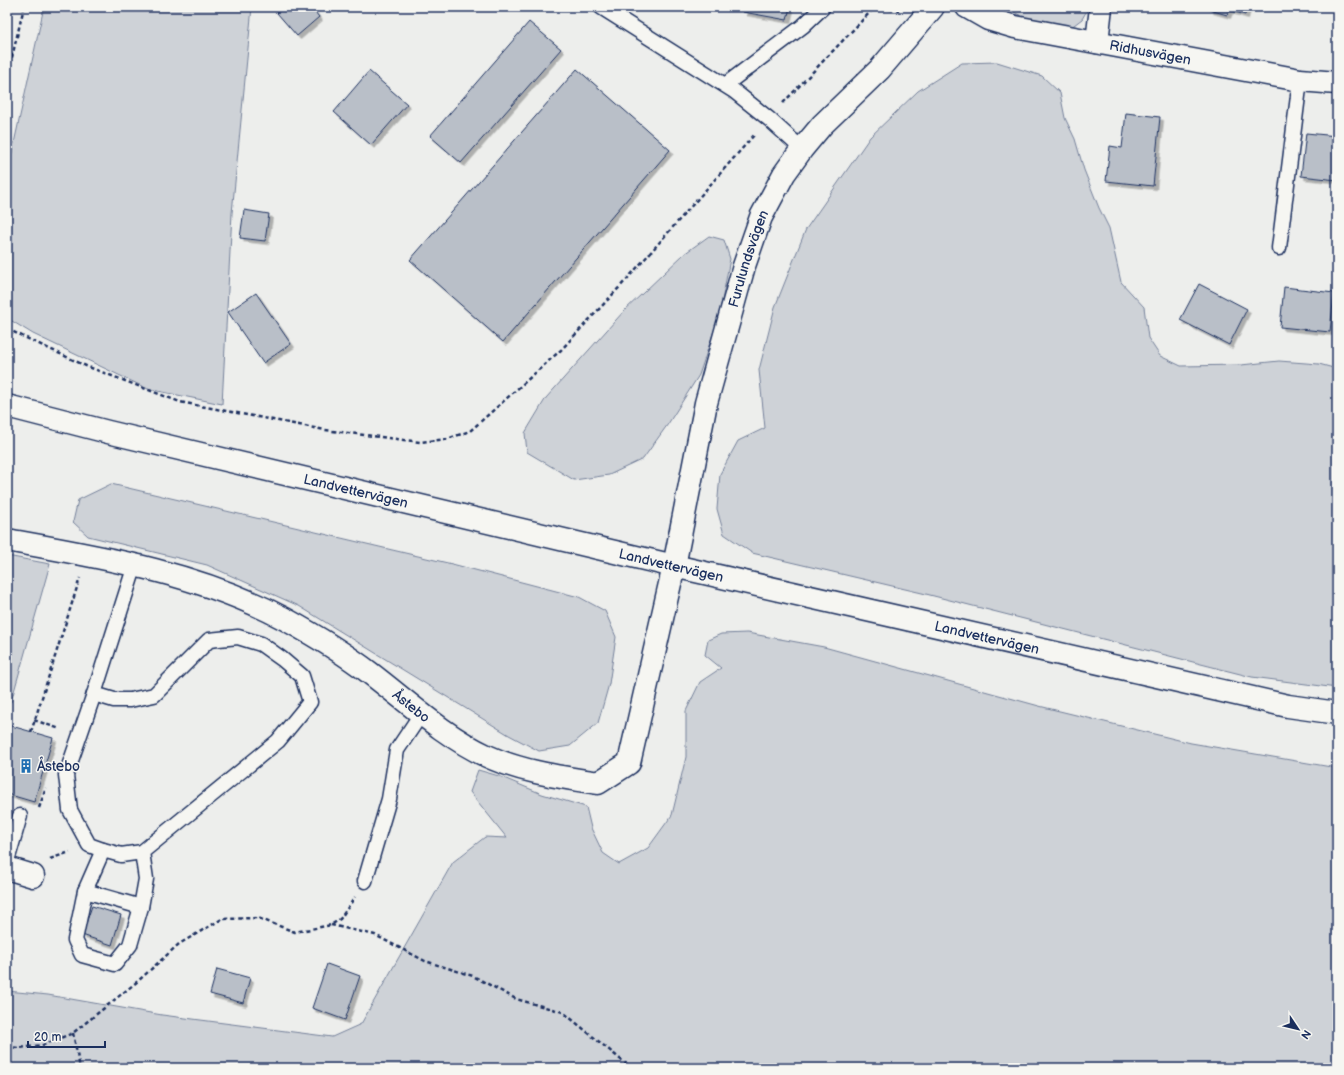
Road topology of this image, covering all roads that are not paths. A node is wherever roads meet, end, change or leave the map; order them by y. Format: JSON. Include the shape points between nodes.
{"nodes":[{"id":1,"x":601,"y":7,"type":"edge"},
{"id":2,"x":823,"y":7,"type":"edge"},
{"id":3,"x":933,"y":7,"type":"edge"},
{"id":4,"x":967,"y":7,"type":"edge"},
{"id":5,"x":1101,"y":7,"type":"edge"},
{"id":6,"x":1097,"y":42,"type":"junction"},
{"id":7,"x":1300,"y":80,"type":"junction"},
{"id":8,"x":1337,"y":83,"type":"edge"},
{"id":9,"x":725,"y":85,"type":"junction"},
{"id":10,"x":802,"y":149,"type":"junction"},
{"id":11,"x":1279,"y":248,"type":"dead end"},
{"id":12,"x":7,"y":406,"type":"edge"},
{"id":13,"x":7,"y":540,"type":"edge"},
{"id":14,"x":135,"y":565,"type":"junction"},
{"id":15,"x":674,"y":566,"type":"junction"},
{"id":16,"x":94,"y":694,"type":"junction"},
{"id":17,"x":1337,"y":713,"type":"edge"},
{"id":18,"x":421,"y":714,"type":"junction"},
{"id":19,"x":20,"y":816,"type":"dead end"},
{"id":20,"x":103,"y":850,"type":"junction"},
{"id":21,"x":142,"y":852,"type":"junction"},
{"id":22,"x":7,"y":862,"type":"edge"},
{"id":23,"x":7,"y":868,"type":"edge"},
{"id":24,"x":40,"y":868,"type":"road end"},
{"id":25,"x":365,"y":881,"type":"road end"},
{"id":26,"x":85,"y":891,"type":"junction"},
{"id":27,"x":141,"y":907,"type":"junction"}],
"edges":[{"from":1,"to":9,"type":"lane"},
{"from":2,"to":9,"type":"lane","via":[[781,43]]},
{"from":3,"to":10,"type":"street","name":"Furulundsvägen","via":[[880,69],[822,125]]},
{"from":4,"to":6,"type":"street","name":"Ridhusvägen","via":[[988,19],[1014,27]]},
{"from":5,"to":6,"type":"street"},
{"from":6,"to":7,"type":"street","name":"Ridhusvägen"},
{"from":7,"to":8,"type":"street","name":"Ridhusvägen"},
{"from":7,"to":11,"type":"lane"},
{"from":9,"to":10,"type":"lane"},
{"from":10,"to":15,"type":"street","name":"Furulundsvägen","via":[[784,174],[761,218],[744,266],[706,403]]},
{"from":12,"to":15,"type":"street","name":"Landvettervägen","via":[[123,436]]},
{"from":13,"to":14,"type":"street","name":"Åstebo"},
{"from":14,"to":16,"type":"lane"},
{"from":14,"to":18,"type":"street","name":"Åstebo","via":[[194,581],[240,598],[284,619],[369,672]]},
{"from":15,"to":17,"type":"street","name":"Landvettervägen","via":[[1288,706]]},
{"from":15,"to":18,"type":"street","name":"Åstebo","via":[[630,763],[598,783],[550,775],[488,756]]},
{"from":16,"to":20,"type":"lane","via":[[66,775],[70,810],[89,845]]},
{"from":16,"to":21,"type":"lane","via":[[114,700],[154,695],[209,640],[238,637],[261,644],[302,676],[310,702],[278,741]]},
{"from":18,"to":25,"type":"lane","via":[[397,750],[389,799]]},
{"from":19,"to":22,"type":"lane"},
{"from":20,"to":21,"type":"lane","via":[[121,855]]},
{"from":20,"to":26,"type":"lane"},
{"from":21,"to":27,"type":"lane","via":[[146,879]]},
{"from":23,"to":24,"type":"street"},
{"from":26,"to":27,"type":"lane"},
{"from":26,"to":27,"type":"lane","via":[[75,940],[82,955],[101,961],[115,964],[130,945]]}]}
